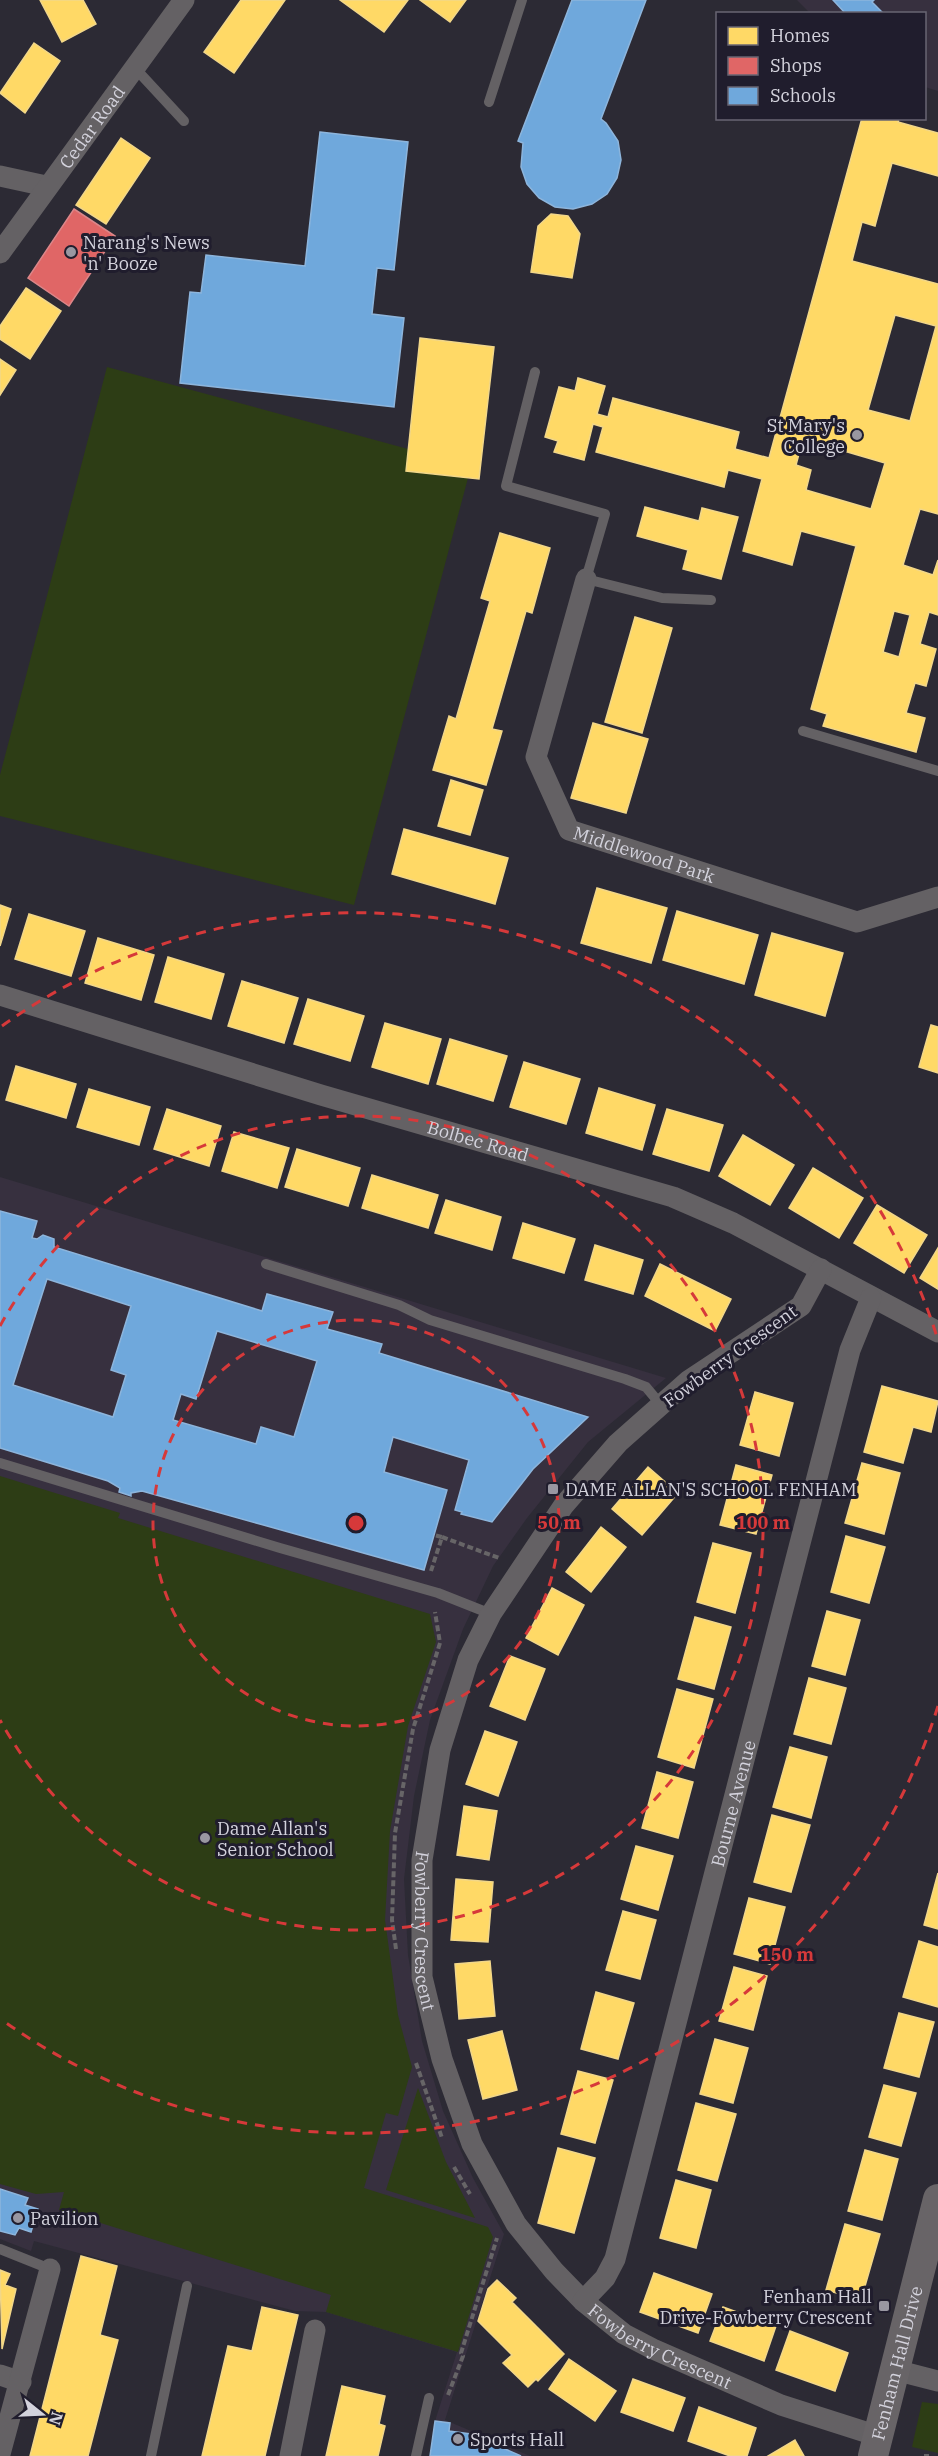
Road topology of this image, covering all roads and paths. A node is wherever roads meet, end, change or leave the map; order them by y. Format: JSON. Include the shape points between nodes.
{"nodes":[{"id":1,"x":184,"y":0,"type":"edge"},
{"id":2,"x":522,"y":0,"type":"edge"},
{"id":3,"x":134,"y":66,"type":"junction"},
{"id":4,"x":489,"y":102,"type":"dead end"},
{"id":5,"x":184,"y":121,"type":"dead end"},
{"id":6,"x":0,"y":176,"type":"edge"},
{"id":7,"x":46,"y":186,"type":"junction"},
{"id":8,"x":0,"y":253,"type":"edge"},
{"id":9,"x":535,"y":372,"type":"dead end"},
{"id":10,"x":586,"y":579,"type":"junction"},
{"id":11,"x":711,"y":600,"type":"dead end"},
{"id":12,"x":803,"y":731,"type":"dead end"},
{"id":13,"x":938,"y":771,"type":"edge"},
{"id":14,"x":938,"y":897,"type":"edge"},
{"id":15,"x":0,"y":996,"type":"edge"},
{"id":16,"x":266,"y":1264,"type":"dead end"},
{"id":17,"x":821,"y":1269,"type":"junction"},
{"id":18,"x":871,"y":1298,"type":"junction"},
{"id":19,"x":938,"y":1332,"type":"edge"},
{"id":20,"x":660,"y":1405,"type":"junction"},
{"id":21,"x":0,"y":1463,"type":"edge"},
{"id":22,"x":434,"y":1535,"type":"dead end"},
{"id":23,"x":442,"y":1537,"type":"junction"},
{"id":24,"x":499,"y":1558,"type":"dead end"},
{"id":25,"x":426,"y":1589,"type":"junction"},
{"id":26,"x":491,"y":1614,"type":"junction"},
{"id":27,"x":938,"y":2199,"type":"edge"},
{"id":28,"x":0,"y":2249,"type":"edge"},
{"id":29,"x":50,"y":2269,"type":"joint"},
{"id":30,"x":187,"y":2286,"type":"dead end"},
{"id":31,"x":584,"y":2301,"type":"junction"},
{"id":32,"x":315,"y":2330,"type":"dead end"},
{"id":33,"x":895,"y":2370,"type":"junction"},
{"id":34,"x":0,"y":2375,"type":"edge"},
{"id":35,"x":938,"y":2381,"type":"edge"},
{"id":36,"x":21,"y":2382,"type":"junction"},
{"id":37,"x":429,"y":2398,"type":"dead end"},
{"id":38,"x":875,"y":2446,"type":"edge"},
{"id":39,"x":0,"y":2454,"type":"edge"},
{"id":40,"x":151,"y":2456,"type":"edge"},
{"id":41,"x":290,"y":2456,"type":"edge"},
{"id":42,"x":416,"y":2456,"type":"edge"}],
"edges":[{"from":1,"to":3,"type":"street","name":"Cedar Road"},
{"from":2,"to":4,"type":"lane"},
{"from":3,"to":5,"type":"lane"},
{"from":3,"to":7,"type":"street","name":"Cedar Road"},
{"from":6,"to":7,"type":"street"},
{"from":7,"to":8,"type":"street","name":"Cedar Road"},
{"from":9,"to":10,"type":"lane","via":[[506,486],[605,514]]},
{"from":10,"to":11,"type":"lane","via":[[662,598]]},
{"from":10,"to":14,"type":"street","name":"Middlewood Park","via":[[536,757],[569,830],[857,922]]},
{"from":12,"to":13,"type":"lane"},
{"from":15,"to":17,"type":"street","name":"Bolbec Road","via":[[673,1197]]},
{"from":16,"to":20,"type":"lane","via":[[399,1305],[430,1320],[626,1379],[646,1387]]},
{"from":17,"to":18,"type":"street","name":"Bolbec Road"},
{"from":17,"to":20,"type":"street","name":"Fowberry Crescent","via":[[801,1306],[688,1381]]},
{"from":18,"to":19,"type":"street","name":"Bolbec Road"},
{"from":18,"to":31,"type":"street","name":"Bourne Avenue","via":[[850,1350],[615,2259],[605,2278]]},
{"from":20,"to":26,"type":"street","name":"Fowberry Crescent","via":[[618,1443],[564,1505]]},
{"from":21,"to":25,"type":"lane"},
{"from":22,"to":23,"type":"path"},
{"from":23,"to":24,"type":"path"},
{"from":23,"to":25,"type":"path"},
{"from":25,"to":26,"type":"lane"},
{"from":26,"to":31,"type":"street","name":"Fowberry Crescent","via":[[468,1660],[440,1750],[423,1860],[422,1977],[442,2059],[472,2144],[516,2224]]},
{"from":27,"to":33,"type":"street","name":"Fenham Hall Drive"},
{"from":28,"to":29,"type":"lane"},
{"from":29,"to":36,"type":"street"},
{"from":30,"to":40,"type":"lane"},
{"from":31,"to":38,"type":"street","name":"Fowberry Crescent","via":[[624,2334],[653,2349]]},
{"from":32,"to":41,"type":"street"},
{"from":33,"to":35,"type":"street"},
{"from":33,"to":38,"type":"street","name":"Fenham Hall Drive"},
{"from":34,"to":36,"type":"street"},
{"from":36,"to":39,"type":"street"},
{"from":37,"to":42,"type":"lane"}]}
